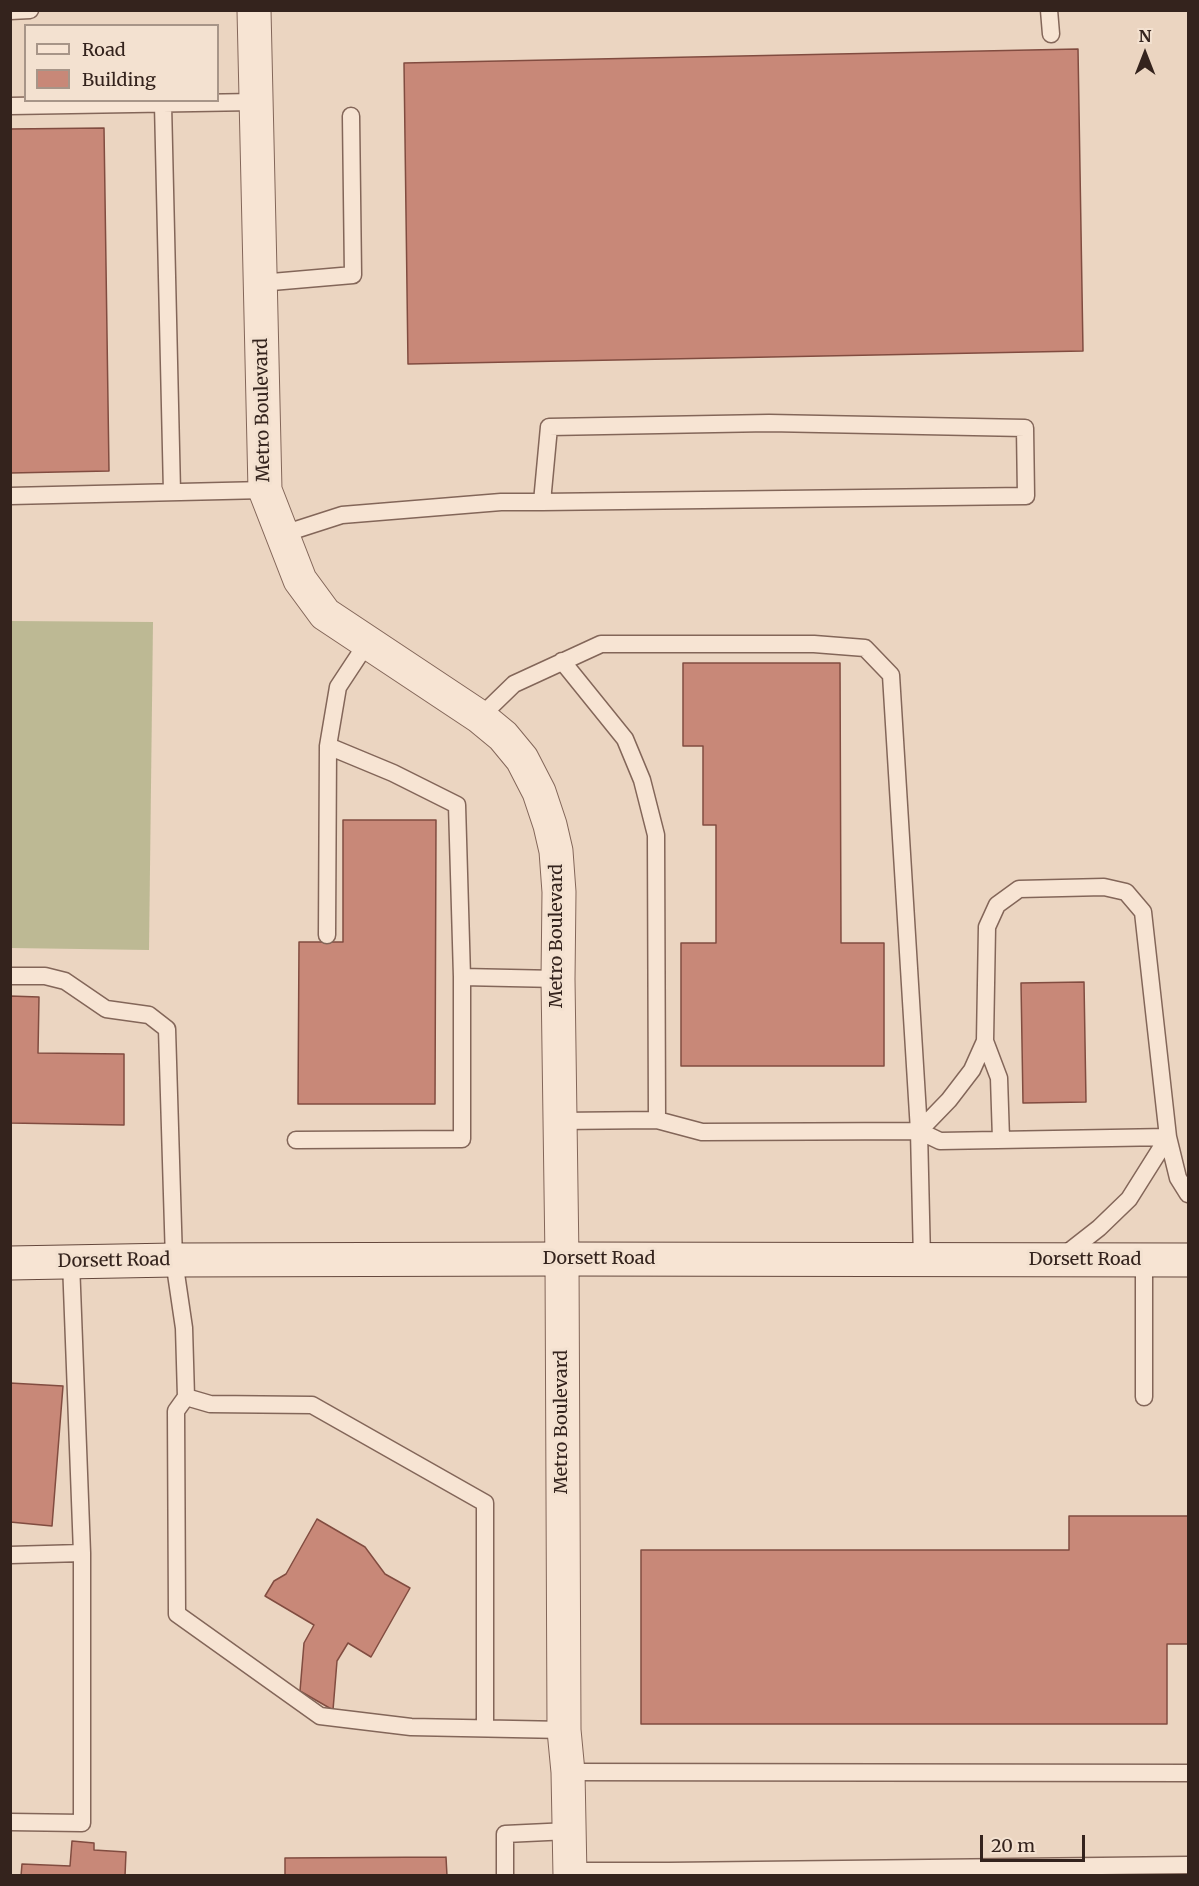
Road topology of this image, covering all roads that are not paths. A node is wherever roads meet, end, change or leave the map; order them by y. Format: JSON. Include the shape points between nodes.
{"nodes":[{"id":1,"x":30,"y":10,"type":"edge"},
{"id":2,"x":254,"y":10,"type":"edge"},
{"id":3,"x":1049,"y":10,"type":"edge"},
{"id":4,"x":10,"y":11,"type":"edge"},
{"id":5,"x":1051,"y":34,"type":"dead end"},
{"id":6,"x":255,"y":102,"type":"junction"},
{"id":7,"x":163,"y":104,"type":"junction"},
{"id":8,"x":10,"y":106,"type":"edge"},
{"id":9,"x":351,"y":116,"type":"dead end"},
{"id":10,"x":260,"y":283,"type":"junction"},
{"id":11,"x":265,"y":490,"type":"junction"},
{"id":12,"x":172,"y":492,"type":"junction"},
{"id":13,"x":10,"y":495,"type":"edge"},
{"id":14,"x":542,"y":502,"type":"junction"},
{"id":15,"x":283,"y":534,"type":"junction"},
{"id":16,"x":367,"y":642,"type":"junction"},
{"id":17,"x":562,"y":661,"type":"junction"},
{"id":18,"x":480,"y":717,"type":"junction"},
{"id":19,"x":328,"y":746,"type":"junction"},
{"id":20,"x":327,"y":935,"type":"dead end"},
{"id":21,"x":10,"y":976,"type":"edge"},
{"id":22,"x":462,"y":977,"type":"junction"},
{"id":23,"x":558,"y":979,"type":"junction"},
{"id":24,"x":985,"y":1041,"type":"junction"},
{"id":25,"x":657,"y":1119,"type":"junction"},
{"id":26,"x":558,"y":1121,"type":"junction"},
{"id":27,"x":919,"y":1131,"type":"junction"},
{"id":28,"x":1167,"y":1137,"type":"junction"},
{"id":29,"x":1001,"y":1139,"type":"junction"},
{"id":30,"x":296,"y":1140,"type":"dead end"},
{"id":31,"x":1188,"y":1194,"type":"edge"},
{"id":32,"x":562,"y":1259,"type":"junction"},
{"id":33,"x":174,"y":1260,"type":"junction"},
{"id":34,"x":922,"y":1260,"type":"junction"},
{"id":35,"x":1058,"y":1260,"type":"junction"},
{"id":36,"x":1144,"y":1260,"type":"junction"},
{"id":37,"x":1188,"y":1260,"type":"edge"},
{"id":38,"x":10,"y":1263,"type":"edge"},
{"id":39,"x":71,"y":1263,"type":"junction"},
{"id":40,"x":186,"y":1397,"type":"junction"},
{"id":41,"x":1144,"y":1397,"type":"dead end"},
{"id":42,"x":82,"y":1553,"type":"junction"},
{"id":43,"x":10,"y":1555,"type":"edge"},
{"id":44,"x":485,"y":1728,"type":"junction"},
{"id":45,"x":564,"y":1730,"type":"junction"},
{"id":46,"x":568,"y":1772,"type":"junction"},
{"id":47,"x":1188,"y":1773,"type":"edge"},
{"id":48,"x":10,"y":1822,"type":"edge"},
{"id":49,"x":569,"y":1831,"type":"junction"},
{"id":50,"x":1188,"y":1865,"type":"edge"},
{"id":51,"x":942,"y":1872,"type":"edge"},
{"id":52,"x":570,"y":1873,"type":"edge"},
{"id":53,"x":669,"y":1873,"type":"edge"},
{"id":54,"x":505,"y":1875,"type":"edge"}],
"edges":[{"from":1,"to":4,"type":"lane"},
{"from":2,"to":6,"type":"street","name":"Metro Boulevard"},
{"from":3,"to":5,"type":"lane"},
{"from":6,"to":7,"type":"lane"},
{"from":6,"to":10,"type":"street","name":"Metro Boulevard"},
{"from":7,"to":8,"type":"lane"},
{"from":7,"to":12,"type":"lane"},
{"from":9,"to":10,"type":"lane","via":[[352,275]]},
{"from":10,"to":11,"type":"street","name":"Metro Boulevard"},
{"from":11,"to":12,"type":"lane"},
{"from":11,"to":15,"type":"street","name":"Metro Boulevard"},
{"from":12,"to":13,"type":"lane"},
{"from":14,"to":14,"type":"lane","via":[[1026,496],[1025,428],[769,423],[549,427]]},
{"from":14,"to":15,"type":"lane","via":[[342,515]]},
{"from":15,"to":16,"type":"street","name":"Metro Boulevard","via":[[300,580],[325,614]]},
{"from":16,"to":18,"type":"street","name":"Metro Boulevard"},
{"from":16,"to":19,"type":"lane","via":[[338,687]]},
{"from":17,"to":18,"type":"lane","via":[[514,684]]},
{"from":17,"to":25,"type":"lane","via":[[625,739],[642,780],[656,835]]},
{"from":17,"to":27,"type":"lane","via":[[601,644],[814,644],[865,648],[891,675]]},
{"from":18,"to":23,"type":"street","name":"Metro Boulevard","via":[[522,759],[550,825],[559,892]]},
{"from":19,"to":20,"type":"lane"},
{"from":19,"to":22,"type":"lane","via":[[457,805]]},
{"from":21,"to":33,"type":"lane","via":[[45,976],[65,981],[106,1009],[149,1015],[167,1029]]},
{"from":22,"to":23,"type":"lane"},
{"from":22,"to":30,"type":"lane","via":[[462,1139]]},
{"from":23,"to":26,"type":"street","name":"Metro Boulevard"},
{"from":24,"to":27,"type":"lane","via":[[972,1070]]},
{"from":24,"to":28,"type":"lane","via":[[987,927],[998,905],[1019,889],[1104,887],[1126,892],[1143,912]]},
{"from":24,"to":29,"type":"lane","via":[[999,1078]]},
{"from":25,"to":26,"type":"lane"},
{"from":25,"to":27,"type":"lane","via":[[702,1132]]},
{"from":26,"to":32,"type":"street","name":"Metro Boulevard"},
{"from":27,"to":29,"type":"lane","via":[[940,1141]]},
{"from":27,"to":34,"type":"lane"},
{"from":28,"to":29,"type":"lane"},
{"from":28,"to":31,"type":"lane","via":[[1178,1178]]},
{"from":28,"to":35,"type":"lane","via":[[1128,1199]]},
{"from":32,"to":33,"type":"street","name":"Dorsett Road"},
{"from":32,"to":34,"type":"street","name":"Dorsett Road"},
{"from":32,"to":45,"type":"street","name":"Metro Boulevard"},
{"from":33,"to":39,"type":"street","name":"Dorsett Road"},
{"from":33,"to":40,"type":"lane","via":[[184,1328]]},
{"from":34,"to":35,"type":"street","name":"Dorsett Road"},
{"from":35,"to":36,"type":"street","name":"Dorsett Road"},
{"from":36,"to":37,"type":"street","name":"Dorsett Road"},
{"from":36,"to":41,"type":"lane"},
{"from":38,"to":39,"type":"street","name":"Dorsett Road"},
{"from":39,"to":42,"type":"lane"},
{"from":40,"to":44,"type":"lane","via":[[210,1404],[312,1405],[485,1503]]},
{"from":40,"to":44,"type":"lane","via":[[176,1411],[177,1614],[320,1716],[411,1727]]},
{"from":42,"to":43,"type":"lane"},
{"from":42,"to":48,"type":"lane","via":[[82,1823]]},
{"from":44,"to":45,"type":"lane"},
{"from":45,"to":46,"type":"street","name":"Metro Boulevard"},
{"from":46,"to":47,"type":"lane"},
{"from":46,"to":49,"type":"street","name":"Metro Boulevard"},
{"from":49,"to":52,"type":"street","name":"Metro Boulevard"},
{"from":49,"to":54,"type":"lane","via":[[505,1834]]},
{"from":50,"to":51,"type":"lane"},
{"from":51,"to":53,"type":"lane"},
{"from":52,"to":53,"type":"lane"}]}
